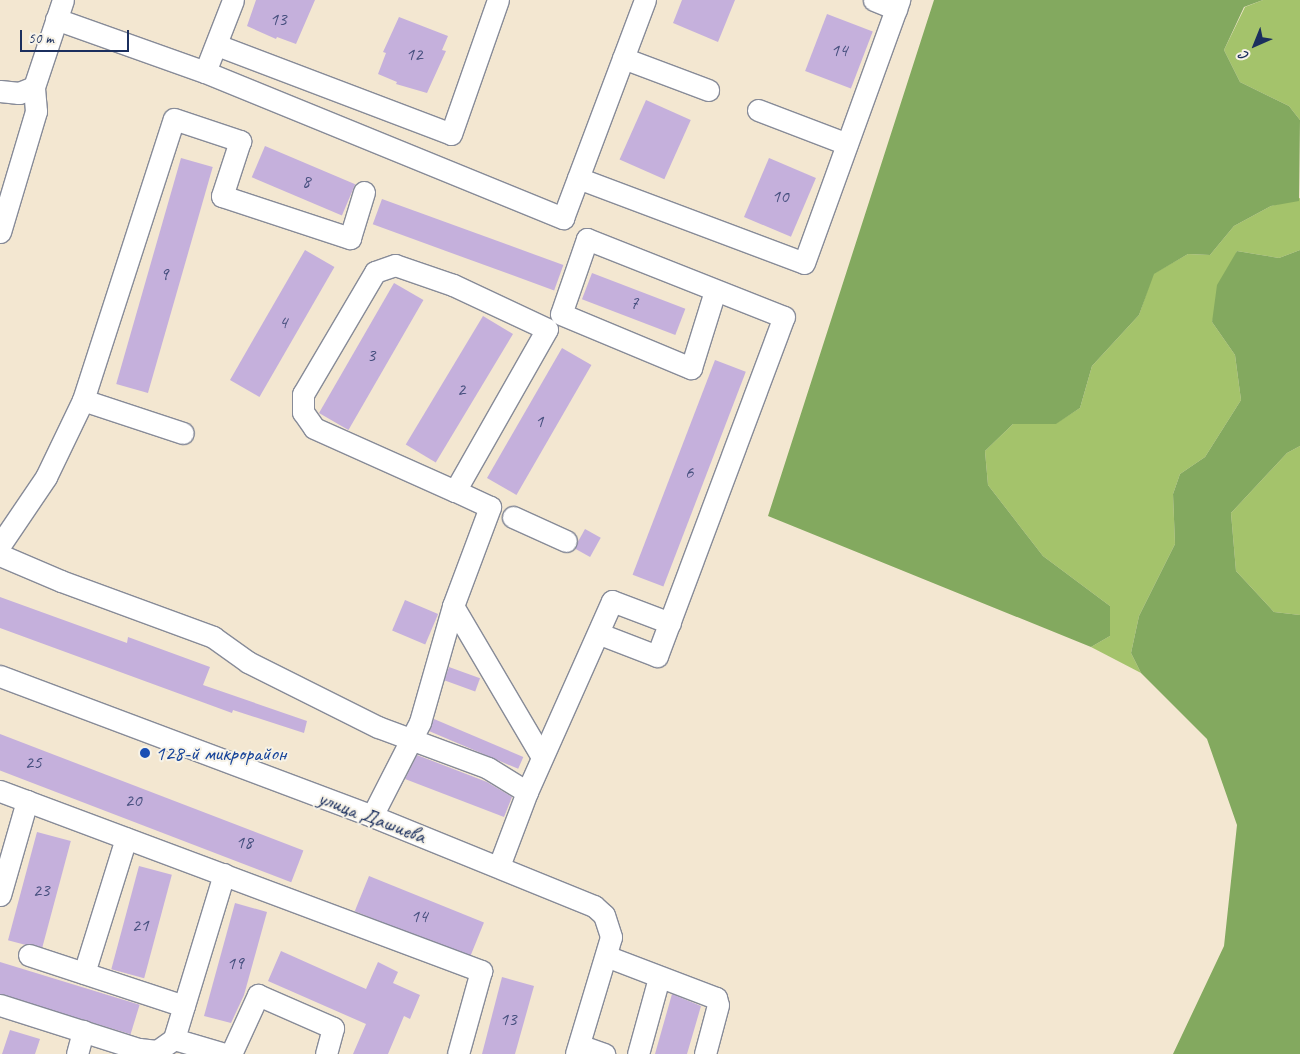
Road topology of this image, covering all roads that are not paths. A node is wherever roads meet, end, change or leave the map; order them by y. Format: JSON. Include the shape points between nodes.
{"nodes":[{"id":1,"x":233,"y":0,"type":"edge"},
{"id":2,"x":498,"y":0,"type":"edge"},
{"id":3,"x":646,"y":0,"type":"edge"},
{"id":4,"x":874,"y":0,"type":"edge"},
{"id":5,"x":898,"y":4,"type":"edge"},
{"id":6,"x":59,"y":9,"type":"edge"},
{"id":7,"x":217,"y":45,"type":"junction"},
{"id":8,"x":623,"y":58,"type":"junction"},
{"id":9,"x":205,"y":72,"type":"junction"},
{"id":10,"x":34,"y":87,"type":"junction"},
{"id":11,"x":0,"y":90,"type":"edge"},
{"id":12,"x":708,"y":90,"type":"dead end"},
{"id":13,"x":758,"y":110,"type":"dead end"},
{"id":14,"x":847,"y":144,"type":"junction"},
{"id":15,"x":578,"y":178,"type":"junction"},
{"id":16,"x":364,"y":192,"type":"dead end"},
{"id":17,"x":0,"y":232,"type":"edge"},
{"id":18,"x":715,"y":291,"type":"junction"},
{"id":19,"x":83,"y":400,"type":"junction"},
{"id":20,"x":183,"y":433,"type":"dead end"},
{"id":21,"x":455,"y":491,"type":"junction"},
{"id":22,"x":513,"y":517,"type":"dead end"},
{"id":23,"x":566,"y":541,"type":"dead end"},
{"id":24,"x":0,"y":545,"type":"edge"},
{"id":25,"x":0,"y":555,"type":"edge"},
{"id":26,"x":453,"y":606,"type":"junction"},
{"id":27,"x":670,"y":623,"type":"junction"},
{"id":28,"x":600,"y":634,"type":"junction"},
{"id":29,"x":0,"y":676,"type":"edge"},
{"id":30,"x":413,"y":737,"type":"junction"},
{"id":31,"x":542,"y":757,"type":"junction"},
{"id":32,"x":0,"y":791,"type":"edge"},
{"id":33,"x":526,"y":792,"type":"junction"},
{"id":34,"x":28,"y":801,"type":"junction"},
{"id":35,"x":372,"y":816,"type":"junction"},
{"id":36,"x":126,"y":838,"type":"junction"},
{"id":37,"x":499,"y":866,"type":"junction"},
{"id":38,"x":224,"y":874,"type":"junction"},
{"id":39,"x":0,"y":895,"type":"edge"},
{"id":40,"x":29,"y":955,"type":"dead end"},
{"id":41,"x":606,"y":956,"type":"junction"},
{"id":42,"x":84,"y":973,"type":"junction"},
{"id":43,"x":659,"y":978,"type":"junction"},
{"id":44,"x":0,"y":1006,"type":"edge"},
{"id":45,"x":184,"y":1006,"type":"junction"},
{"id":46,"x":83,"y":1031,"type":"junction"},
{"id":47,"x":174,"y":1039,"type":"junction"},
{"id":48,"x":578,"y":1049,"type":"edge"},
{"id":49,"x":76,"y":1054,"type":"edge"},
{"id":50,"x":225,"y":1054,"type":"edge"},
{"id":51,"x":231,"y":1054,"type":"edge"},
{"id":52,"x":326,"y":1054,"type":"edge"},
{"id":53,"x":458,"y":1054,"type":"edge"},
{"id":54,"x":604,"y":1054,"type":"edge"},
{"id":55,"x":638,"y":1054,"type":"edge"},
{"id":56,"x":705,"y":1054,"type":"edge"}],
"edges":[{"from":1,"to":7,"type":"street"},
{"from":2,"to":7,"type":"street","via":[[451,134]]},
{"from":3,"to":8,"type":"street"},
{"from":4,"to":5,"type":"street"},
{"from":5,"to":14,"type":"street"},
{"from":6,"to":9,"type":"street"},
{"from":6,"to":10,"type":"street"},
{"from":7,"to":9,"type":"street"},
{"from":8,"to":12,"type":"street"},
{"from":8,"to":15,"type":"street"},
{"from":9,"to":15,"type":"street","via":[[563,218]]},
{"from":10,"to":11,"type":"street","via":[[19,92]]},
{"from":10,"to":17,"type":"street","via":[[36,112]]},
{"from":13,"to":14,"type":"street"},
{"from":14,"to":15,"type":"street","via":[[804,263]]},
{"from":16,"to":19,"type":"street","via":[[350,238],[222,196],[240,140],[174,119]]},
{"from":18,"to":18,"type":"street","via":[[587,238],[561,314],[691,368]]},
{"from":18,"to":27,"type":"street","via":[[784,317]]},
{"from":19,"to":20,"type":"street"},
{"from":19,"to":24,"type":"street","via":[[46,477]]},
{"from":21,"to":21,"type":"street","via":[[314,428],[303,412],[303,394],[375,272],[395,264],[453,285],[547,329]]},
{"from":21,"to":26,"type":"street","via":[[490,507]]},
{"from":22,"to":23,"type":"street"},
{"from":25,"to":30,"type":"street","via":[[213,637],[248,662],[378,727]]},
{"from":26,"to":30,"type":"street"},
{"from":26,"to":31,"type":"street"},
{"from":27,"to":28,"type":"street","via":[[657,656]]},
{"from":27,"to":28,"type":"street","via":[[612,601]]},
{"from":28,"to":31,"type":"street"},
{"from":29,"to":35,"type":"street","name":"улица Дашиева"},
{"from":30,"to":33,"type":"street","via":[[488,768]]},
{"from":30,"to":35,"type":"street"},
{"from":31,"to":33,"type":"street"},
{"from":32,"to":34,"type":"street"},
{"from":33,"to":37,"type":"street"},
{"from":34,"to":36,"type":"street"},
{"from":34,"to":39,"type":"street"},
{"from":35,"to":37,"type":"street","name":"улица Дашиева"},
{"from":36,"to":38,"type":"street"},
{"from":36,"to":42,"type":"street"},
{"from":37,"to":41,"type":"street","name":"улица Дашиева","via":[[594,906],[609,924],[611,938]]},
{"from":38,"to":45,"type":"street"},
{"from":38,"to":53,"type":"street","via":[[481,971]]},
{"from":40,"to":42,"type":"street"},
{"from":41,"to":43,"type":"street"},
{"from":41,"to":48,"type":"street","name":"улица Дашиева"},
{"from":42,"to":45,"type":"street"},
{"from":43,"to":55,"type":"street"},
{"from":43,"to":56,"type":"street","via":[[716,998],[718,1005]]},
{"from":44,"to":46,"type":"street"},
{"from":45,"to":47,"type":"street"},
{"from":46,"to":47,"type":"street","via":[[139,1050],[157,1051]]},
{"from":46,"to":49,"type":"street"},
{"from":47,"to":50,"type":"street"},
{"from":48,"to":54,"type":"street"},
{"from":51,"to":52,"type":"street","via":[[258,996],[334,1028]]}]}
